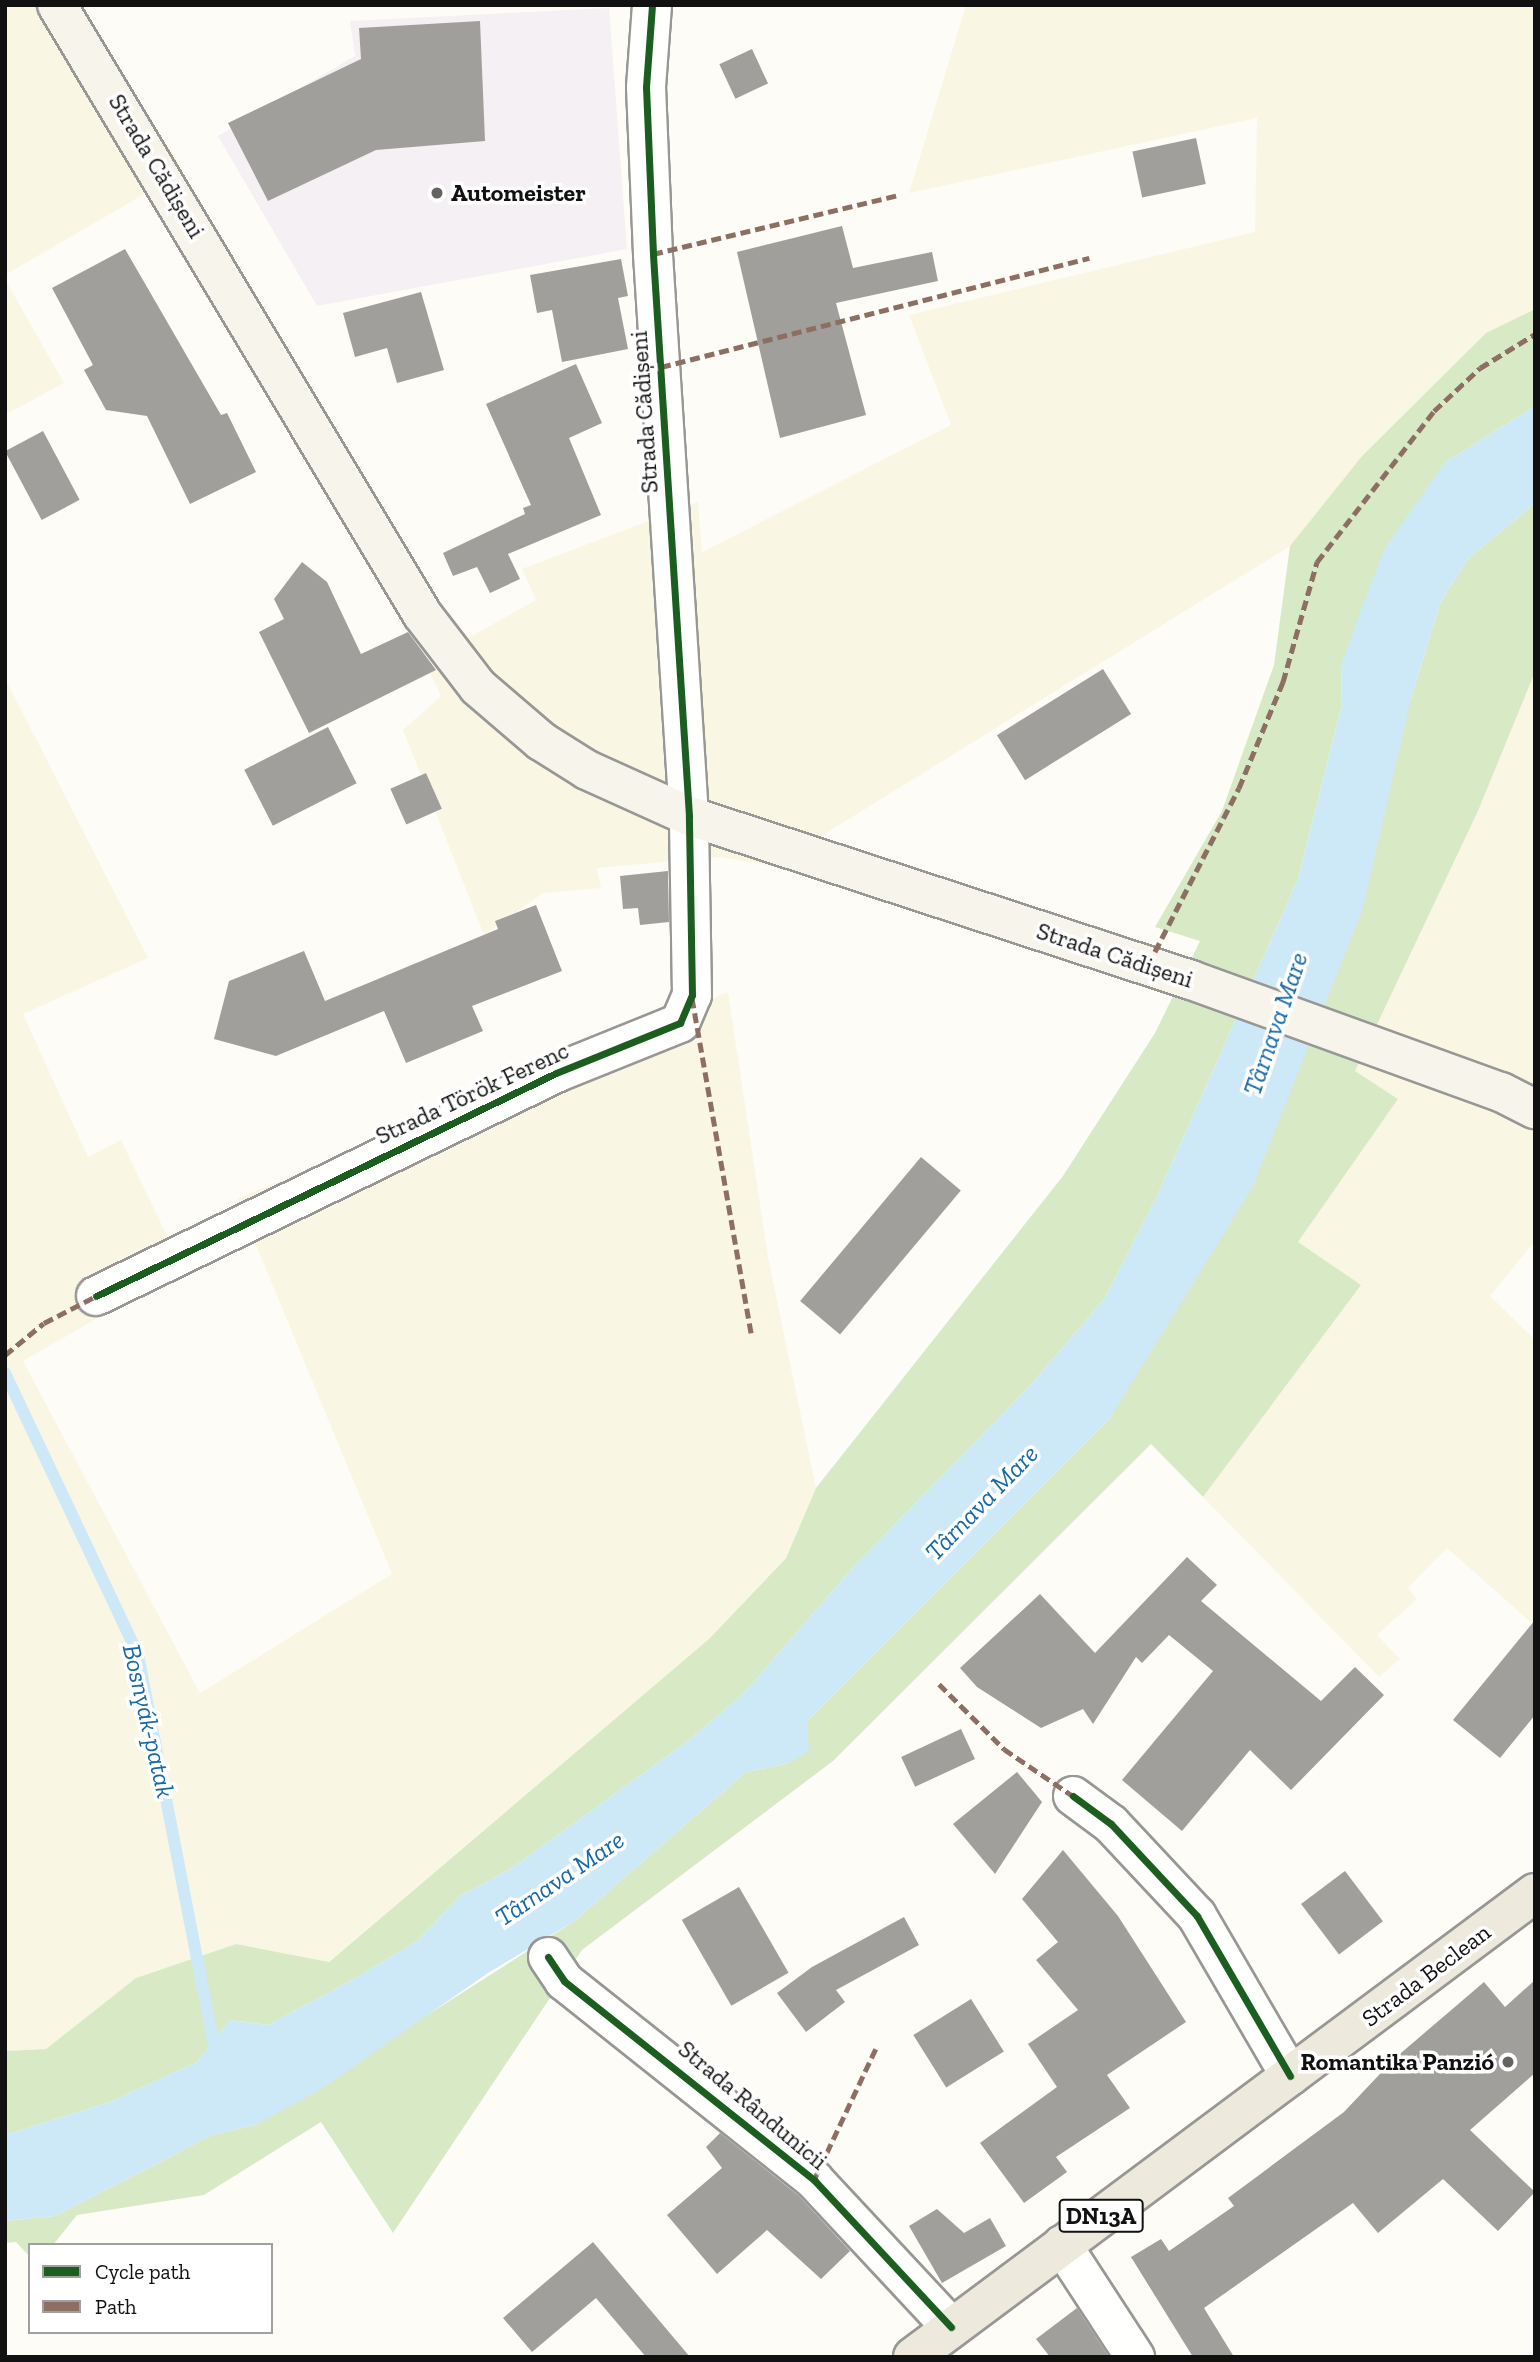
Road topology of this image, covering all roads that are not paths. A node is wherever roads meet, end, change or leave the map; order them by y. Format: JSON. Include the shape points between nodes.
{"nodes":[{"id":1,"x":57,"y":5,"type":"edge"},
{"id":2,"x":652,"y":5,"type":"edge"},
{"id":3,"x":690,"y":816,"type":"junction"},
{"id":4,"x":1535,"y":1109,"type":"edge"},
{"id":5,"x":96,"y":1296,"type":"dead end"},
{"id":6,"x":1073,"y":1796,"type":"dead end"},
{"id":7,"x":1535,"y":1893,"type":"edge"},
{"id":8,"x":548,"y":1956,"type":"dead end"},
{"id":9,"x":1290,"y":2076,"type":"junction"},
{"id":10,"x":1062,"y":2245,"type":"junction"},
{"id":11,"x":951,"y":2327,"type":"junction"},
{"id":12,"x":913,"y":2357,"type":"edge"},
{"id":13,"x":1135,"y":2357,"type":"edge"}],
"edges":[{"from":1,"to":3,"type":"main road","name":"Strada Cădișeni","via":[[452,657],[509,717],[541,741],[587,769]]},
{"from":2,"to":3,"type":"street","name":"Strada Cădișeni","via":[[646,87],[653,254]]},
{"from":3,"to":4,"type":"main road","name":"Strada Cădișeni","via":[[1191,980],[1345,1040],[1501,1092]]},
{"from":3,"to":5,"type":"street","name":"Strada Török Ferenc","via":[[692,995],[680,1023],[556,1073]]},
{"from":6,"to":9,"type":"street","via":[[1111,1824],[1197,1916]]},
{"from":7,"to":9,"type":"main road","name":"Strada Beclean","number":"DN13A"},
{"from":8,"to":11,"type":"street","name":"Strada Rândunicii","via":[[564,1981],[814,2180]]},
{"from":9,"to":10,"type":"main road","name":"Strada Beclean","number":"DN13A"},
{"from":10,"to":11,"type":"main road","name":"Strada Beclean","number":"DN13A"},
{"from":10,"to":13,"type":"street"},
{"from":11,"to":12,"type":"main road","name":"Strada Beclean","number":"DN13A"}]}
